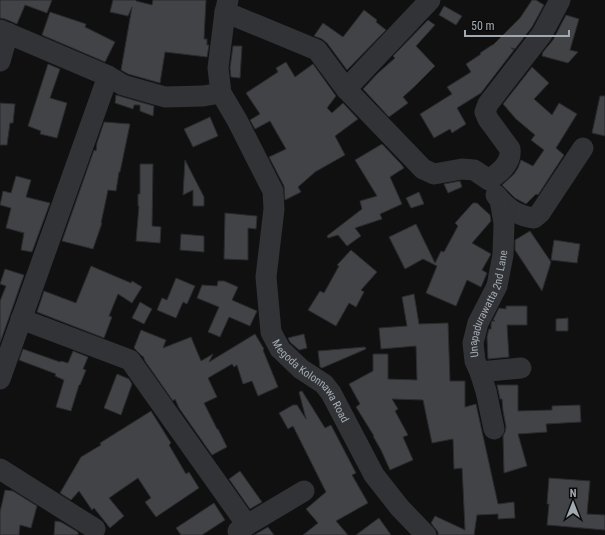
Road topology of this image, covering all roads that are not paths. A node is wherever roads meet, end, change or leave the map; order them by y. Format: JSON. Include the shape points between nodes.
{"nodes":[{"id":1,"x":430,"y":0,"type":"edge"},
{"id":2,"x":560,"y":0,"type":"edge"},
{"id":3,"x":226,"y":6,"type":"edge"},
{"id":4,"x":4,"y":32,"type":"edge"},
{"id":5,"x":0,"y":61,"type":"edge"},
{"id":6,"x":108,"y":76,"type":"junction"},
{"id":7,"x":346,"y":88,"type":"junction"},
{"id":8,"x":221,"y":93,"type":"junction"},
{"id":9,"x":583,"y":148,"type":"dead end"},
{"id":10,"x":489,"y":180,"type":"junction"},
{"id":11,"x":500,"y":200,"type":"junction"},
{"id":12,"x":21,"y":319,"type":"junction"},
{"id":13,"x":521,"y":368,"type":"dead end"},
{"id":14,"x":480,"y":372,"type":"junction"},
{"id":15,"x":0,"y":378,"type":"edge"},
{"id":16,"x":494,"y":430,"type":"dead end"},
{"id":17,"x":0,"y":469,"type":"edge"},
{"id":18,"x":304,"y":491,"type":"dead end"},
{"id":19,"x":95,"y":529,"type":"dead end"},
{"id":20,"x":239,"y":532,"type":"edge"},
{"id":21,"x":426,"y":535,"type":"edge"}],
"edges":[{"from":1,"to":7,"type":"street"},
{"from":2,"to":10,"type":"street","via":[[542,34],[488,104],[485,112],[488,120],[511,154],[509,161]]},
{"from":3,"to":7,"type":"street","via":[[317,50]]},
{"from":3,"to":8,"type":"street","name":"Megoda Kolonnawa Road","via":[[218,68]]},
{"from":4,"to":5,"type":"street"},
{"from":4,"to":6,"type":"street"},
{"from":6,"to":8,"type":"street","via":[[123,85],[165,98]]},
{"from":6,"to":12,"type":"street"},
{"from":7,"to":10,"type":"street","via":[[423,169],[434,174],[462,169],[474,170]]},
{"from":8,"to":21,"type":"street","name":"Megoda Kolonnawa Road","via":[[273,191],[274,209],[266,277],[271,332],[280,349],[301,369],[324,384],[331,393],[374,475]]},
{"from":9,"to":11,"type":"street","via":[[540,213],[534,218],[509,209]]},
{"from":10,"to":11,"type":"street"},
{"from":11,"to":14,"type":"street","name":"Unapadurawatta 2nd Lane","via":[[504,223],[503,255],[497,286],[478,323],[473,343],[475,361]]},
{"from":12,"to":15,"type":"street"},
{"from":12,"to":20,"type":"street","via":[[130,360]]},
{"from":13,"to":14,"type":"street"},
{"from":14,"to":16,"type":"street","name":"Unapadurawatta 2nd Lane"},
{"from":17,"to":19,"type":"street"},
{"from":18,"to":20,"type":"street"}]}
